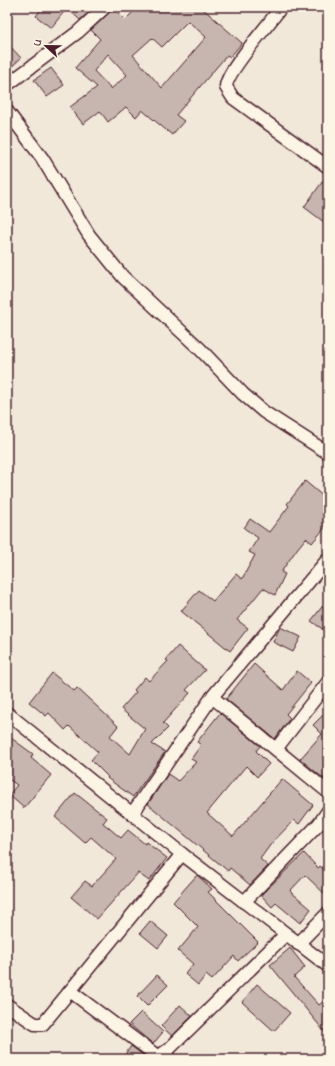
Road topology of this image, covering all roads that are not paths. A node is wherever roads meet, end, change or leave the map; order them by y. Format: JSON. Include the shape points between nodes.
{"nodes":[{"id":1,"x":105,"y":7,"type":"edge"},
{"id":2,"x":281,"y":7,"type":"edge"},
{"id":3,"x":7,"y":85,"type":"edge"},
{"id":4,"x":7,"y":110,"type":"edge"},
{"id":5,"x":328,"y":168,"type":"edge"},
{"id":6,"x":328,"y":453,"type":"edge"},
{"id":7,"x":328,"y":559,"type":"edge"},
{"id":8,"x":328,"y":682,"type":"edge"},
{"id":9,"x":212,"y":697,"type":"junction"},
{"id":10,"x":7,"y":712,"type":"edge"},
{"id":11,"x":276,"y":750,"type":"junction"},
{"id":12,"x":328,"y":792,"type":"edge"},
{"id":13,"x":328,"y":811,"type":"edge"},
{"id":14,"x":132,"y":814,"type":"junction"},
{"id":15,"x":182,"y":854,"type":"junction"},
{"id":16,"x":244,"y":902,"type":"junction"},
{"id":17,"x":328,"y":913,"type":"edge"},
{"id":18,"x":286,"y":934,"type":"junction"},
{"id":19,"x":298,"y":944,"type":"junction"},
{"id":20,"x":328,"y":966,"type":"edge"},
{"id":21,"x":70,"y":991,"type":"junction"},
{"id":22,"x":7,"y":1005,"type":"edge"}],
"edges":[{"from":1,"to":3,"type":"street","via":[[78,32]]},
{"from":2,"to":5,"type":"street","via":[[236,65],[226,87],[233,98]]},
{"from":4,"to":6,"type":"street","via":[[42,158],[89,235],[123,277],[200,349],[243,394],[264,412]]},
{"from":7,"to":9,"type":"street"},
{"from":8,"to":11,"type":"street"},
{"from":9,"to":11,"type":"street"},
{"from":9,"to":14,"type":"street"},
{"from":10,"to":14,"type":"street"},
{"from":11,"to":12,"type":"street"},
{"from":13,"to":16,"type":"street","via":[[319,824]]},
{"from":14,"to":15,"type":"street"},
{"from":15,"to":16,"type":"street"},
{"from":15,"to":21,"type":"street"},
{"from":16,"to":18,"type":"street"},
{"from":17,"to":19,"type":"street"},
{"from":18,"to":19,"type":"street"},
{"from":18,"to":21,"type":"street","via":[[160,1056]]},
{"from":19,"to":20,"type":"street"},
{"from":21,"to":22,"type":"street","via":[[41,1024],[35,1024]]}]}
